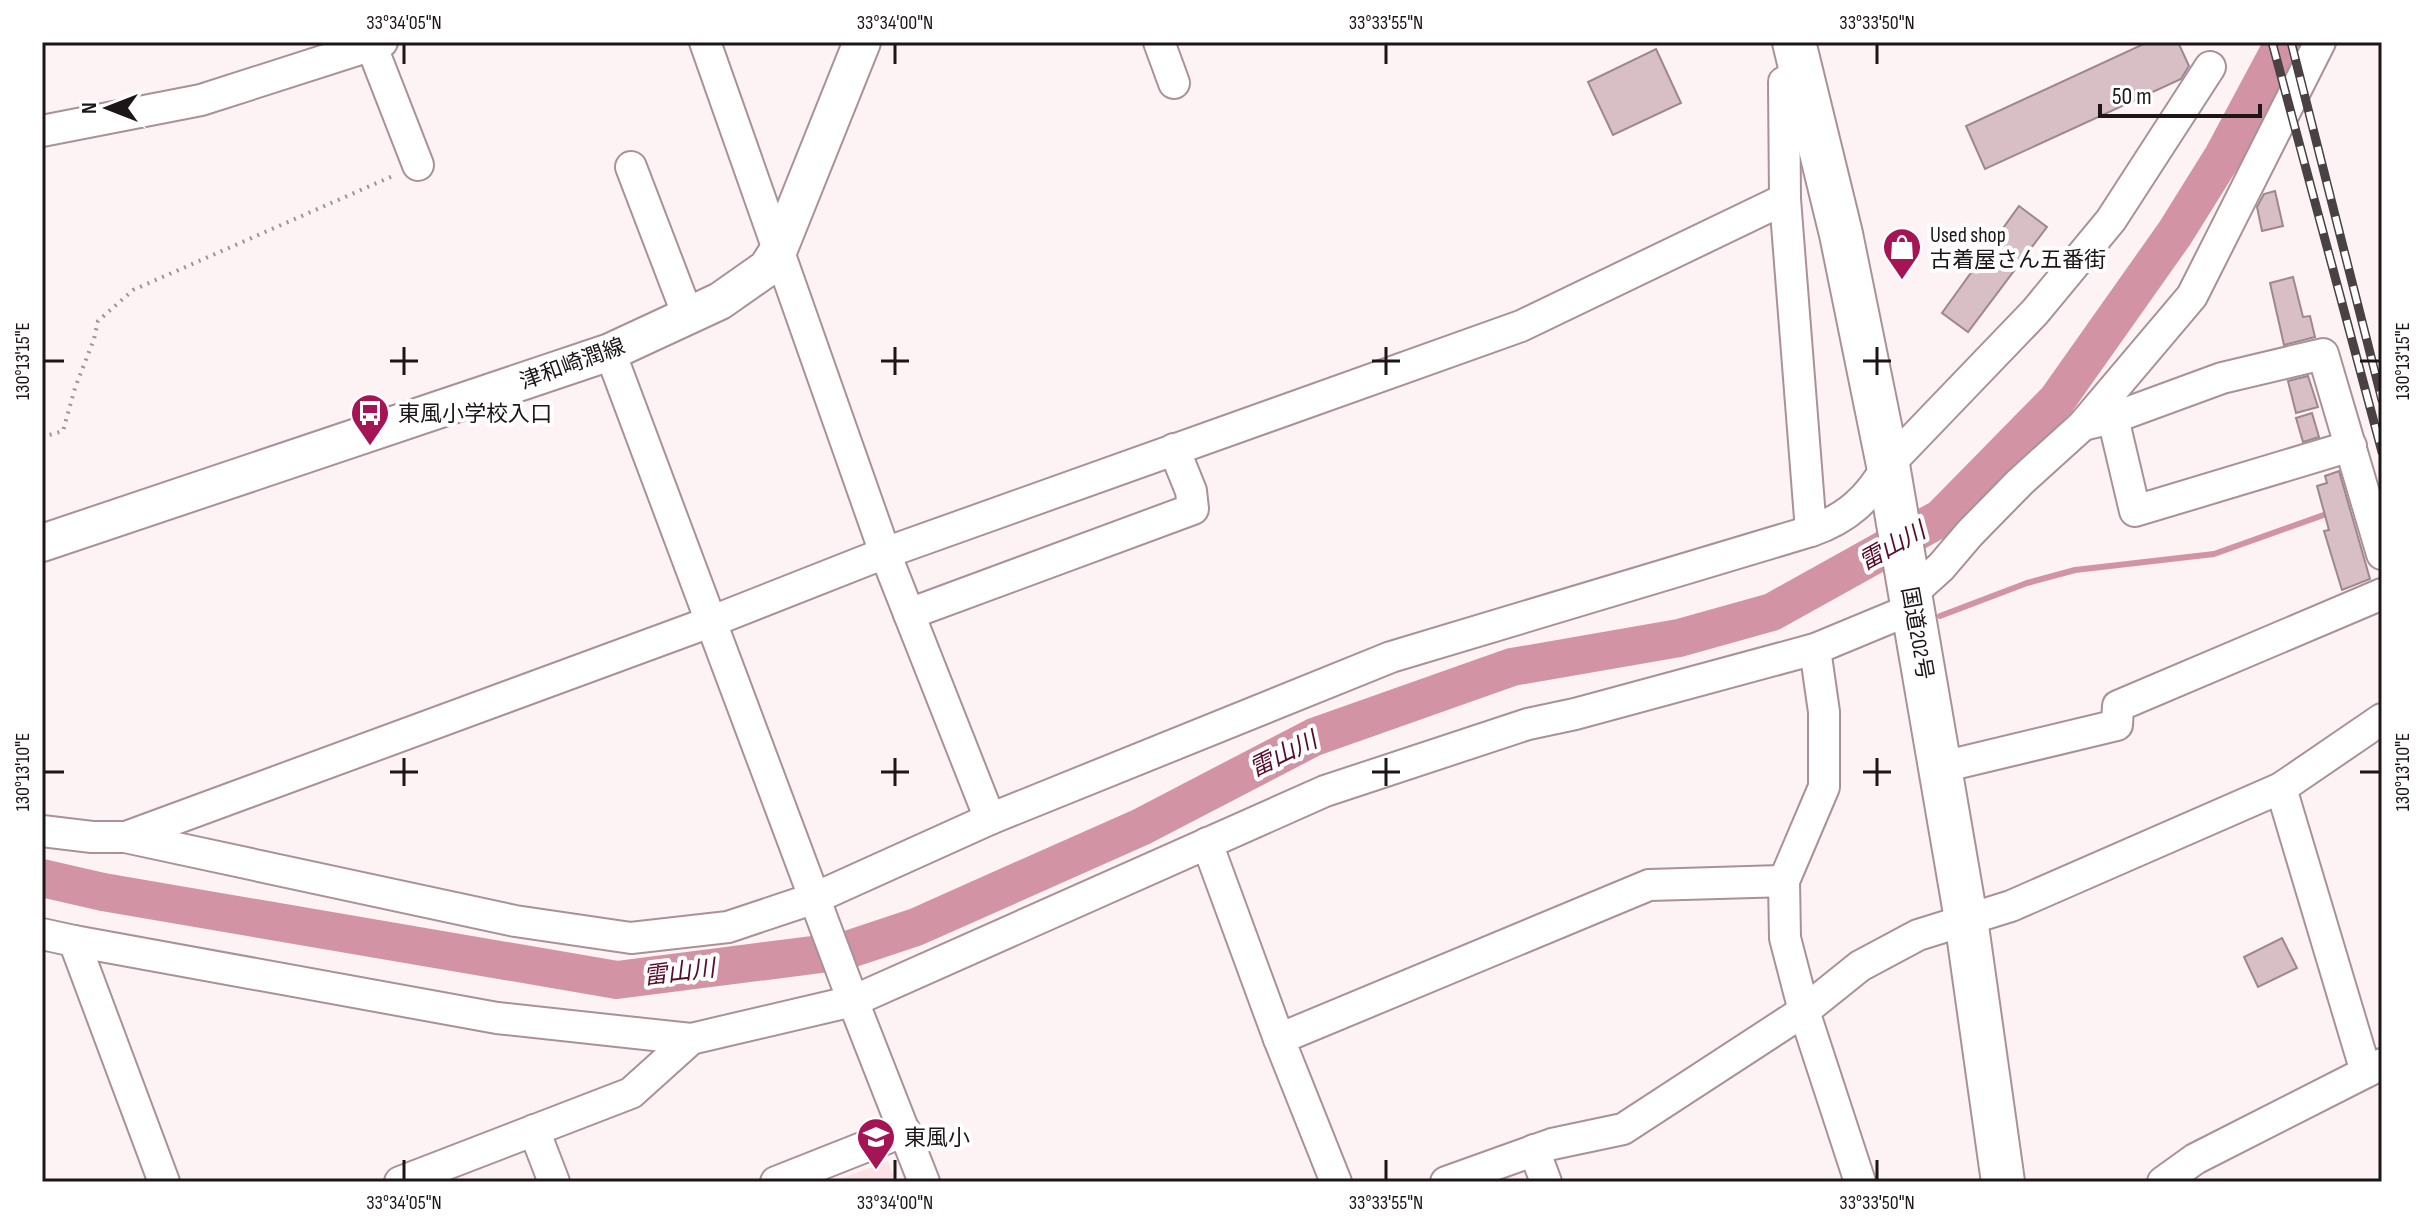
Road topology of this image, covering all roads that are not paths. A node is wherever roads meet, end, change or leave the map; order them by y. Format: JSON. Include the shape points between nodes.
{"nodes":[{"id":1,"x":705,"y":42,"type":"edge"},
{"id":2,"x":862,"y":42,"type":"edge"},
{"id":3,"x":1159,"y":42,"type":"edge"},
{"id":4,"x":2320,"y":42,"type":"edge"},
{"id":5,"x":377,"y":44,"type":"edge"},
{"id":6,"x":1799,"y":58,"type":"edge"},
{"id":7,"x":2210,"y":67,"type":"dead end"},
{"id":8,"x":1174,"y":83,"type":"dead end"},
{"id":9,"x":42,"y":131,"type":"edge"},
{"id":10,"x":418,"y":165,"type":"road end"},
{"id":11,"x":631,"y":167,"type":"dead end"},
{"id":12,"x":1785,"y":199,"type":"junction"},
{"id":13,"x":779,"y":249,"type":"junction"},
{"id":14,"x":688,"y":316,"type":"junction"},
{"id":15,"x":610,"y":352,"type":"junction"},
{"id":16,"x":2113,"y":418,"type":"junction"},
{"id":17,"x":2083,"y":425,"type":"junction"},
{"id":18,"x":2351,"y":446,"type":"junction"},
{"id":19,"x":1174,"y":449,"type":"junction"},
{"id":20,"x":1888,"y":465,"type":"junction"},
{"id":21,"x":1811,"y":531,"type":"junction"},
{"id":22,"x":42,"y":543,"type":"edge"},
{"id":23,"x":885,"y":553,"type":"junction"},
{"id":24,"x":2382,"y":554,"type":"edge"},
{"id":25,"x":1910,"y":591,"type":"junction"},
{"id":26,"x":2382,"y":594,"type":"edge"},
{"id":27,"x":909,"y":614,"type":"junction"},
{"id":28,"x":710,"y":622,"type":"junction"},
{"id":29,"x":1815,"y":649,"type":"junction"},
{"id":30,"x":2382,"y":719,"type":"edge"},
{"id":31,"x":1942,"y":767,"type":"junction"},
{"id":32,"x":2281,"y":788,"type":"junction"},
{"id":33,"x":990,"y":819,"type":"junction"},
{"id":34,"x":42,"y":831,"type":"edge"},
{"id":35,"x":125,"y":837,"type":"junction"},
{"id":36,"x":1207,"y":843,"type":"junction"},
{"id":37,"x":1784,"y":881,"type":"junction"},
{"id":38,"x":815,"y":898,"type":"junction"},
{"id":39,"x":1966,"y":919,"type":"junction"},
{"id":40,"x":42,"y":934,"type":"edge"},
{"id":41,"x":74,"y":941,"type":"junction"},
{"id":42,"x":853,"y":1001,"type":"junction"},
{"id":43,"x":1804,"y":1011,"type":"junction"},
{"id":44,"x":691,"y":1039,"type":"junction"},
{"id":45,"x":1279,"y":1039,"type":"junction"},
{"id":46,"x":2374,"y":1068,"type":"edge"},
{"id":47,"x":534,"y":1130,"type":"junction"},
{"id":48,"x":905,"y":1131,"type":"junction"},
{"id":49,"x":1534,"y":1150,"type":"junction"},
{"id":50,"x":164,"y":1182,"type":"edge"},
{"id":51,"x":400,"y":1182,"type":"edge"},
{"id":52,"x":554,"y":1182,"type":"edge"},
{"id":53,"x":776,"y":1182,"type":"edge"},
{"id":54,"x":924,"y":1182,"type":"edge"},
{"id":55,"x":1336,"y":1182,"type":"edge"},
{"id":56,"x":1446,"y":1182,"type":"edge"},
{"id":57,"x":1546,"y":1182,"type":"edge"},
{"id":58,"x":1860,"y":1182,"type":"edge"},
{"id":59,"x":2003,"y":1182,"type":"edge"},
{"id":60,"x":2163,"y":1182,"type":"edge"}],
"edges":[{"from":1,"to":13,"type":"street"},
{"from":2,"to":13,"type":"main road","name":"津和崎潤線"},
{"from":3,"to":8,"type":"street"},
{"from":4,"to":17,"type":"street","via":[[2192,296]]},
{"from":5,"to":9,"type":"street","via":[[201,100]]},
{"from":5,"to":10,"type":"street"},
{"from":6,"to":12,"type":"street","via":[[1784,82]]},
{"from":6,"to":20,"type":"highway","name":"国道202号"},
{"from":7,"to":20,"type":"street","via":[[2111,220],[2035,312]]},
{"from":11,"to":14,"type":"street"},
{"from":12,"to":19,"type":"street","via":[[1521,326]]},
{"from":12,"to":21,"type":"street"},
{"from":13,"to":14,"type":"main road","name":"津和崎潤線","via":[[767,268]]},
{"from":13,"to":23,"type":"street"},
{"from":14,"to":15,"type":"main road","name":"津和崎潤線"},
{"from":15,"to":22,"type":"main road","name":"津和崎潤線"},
{"from":15,"to":28,"type":"street"},
{"from":16,"to":17,"type":"street"},
{"from":16,"to":18,"type":"street","via":[[2222,378],[2323,354]]},
{"from":16,"to":18,"type":"street","via":[[2135,511]]},
{"from":17,"to":25,"type":"street","via":[[2020,482],[1941,567]]},
{"from":18,"to":24,"type":"street"},
{"from":19,"to":23,"type":"street"},
{"from":19,"to":27,"type":"street","via":[[1193,509]]},
{"from":20,"to":21,"type":"street","via":[[1873,491],[1836,522]]},
{"from":20,"to":25,"type":"highway","name":"国道202号"},
{"from":21,"to":33,"type":"street","via":[[1391,657]]},
{"from":23,"to":27,"type":"street"},
{"from":23,"to":28,"type":"street"},
{"from":25,"to":29,"type":"street"},
{"from":25,"to":31,"type":"highway","name":"国道202号"},
{"from":26,"to":31,"type":"street","via":[[2118,706],[2117,725]]},
{"from":27,"to":33,"type":"street"},
{"from":28,"to":35,"type":"street"},
{"from":28,"to":38,"type":"street"},
{"from":29,"to":36,"type":"street","via":[[1427,755],[1325,791]]},
{"from":29,"to":37,"type":"street","via":[[1824,712],[1824,787]]},
{"from":30,"to":32,"type":"street"},
{"from":31,"to":39,"type":"highway","name":"国道202号"},
{"from":32,"to":39,"type":"street","via":[[2011,906]]},
{"from":32,"to":46,"type":"street"},
{"from":33,"to":38,"type":"street"},
{"from":34,"to":35,"type":"street"},
{"from":35,"to":38,"type":"street","via":[[515,921],[631,938],[728,927]]},
{"from":36,"to":42,"type":"street"},
{"from":36,"to":45,"type":"street"},
{"from":37,"to":43,"type":"street","via":[[1785,938]]},
{"from":37,"to":45,"type":"street","via":[[1649,885]]},
{"from":38,"to":42,"type":"street"},
{"from":39,"to":43,"type":"street","via":[[1918,935],[1860,966]]},
{"from":39,"to":59,"type":"highway","name":"国道202号"},
{"from":40,"to":41,"type":"street"},
{"from":41,"to":44,"type":"street","via":[[497,1018]]},
{"from":41,"to":50,"type":"street"},
{"from":42,"to":44,"type":"street"},
{"from":42,"to":48,"type":"street"},
{"from":43,"to":49,"type":"street","via":[[1623,1129]]},
{"from":43,"to":58,"type":"street"},
{"from":44,"to":47,"type":"street","via":[[631,1093]]},
{"from":45,"to":55,"type":"street"},
{"from":46,"to":60,"type":"street","via":[[2195,1159]]},
{"from":47,"to":51,"type":"street"},
{"from":47,"to":52,"type":"street"},
{"from":48,"to":53,"type":"street"},
{"from":48,"to":54,"type":"street"},
{"from":49,"to":56,"type":"street"},
{"from":49,"to":57,"type":"street"}]}
